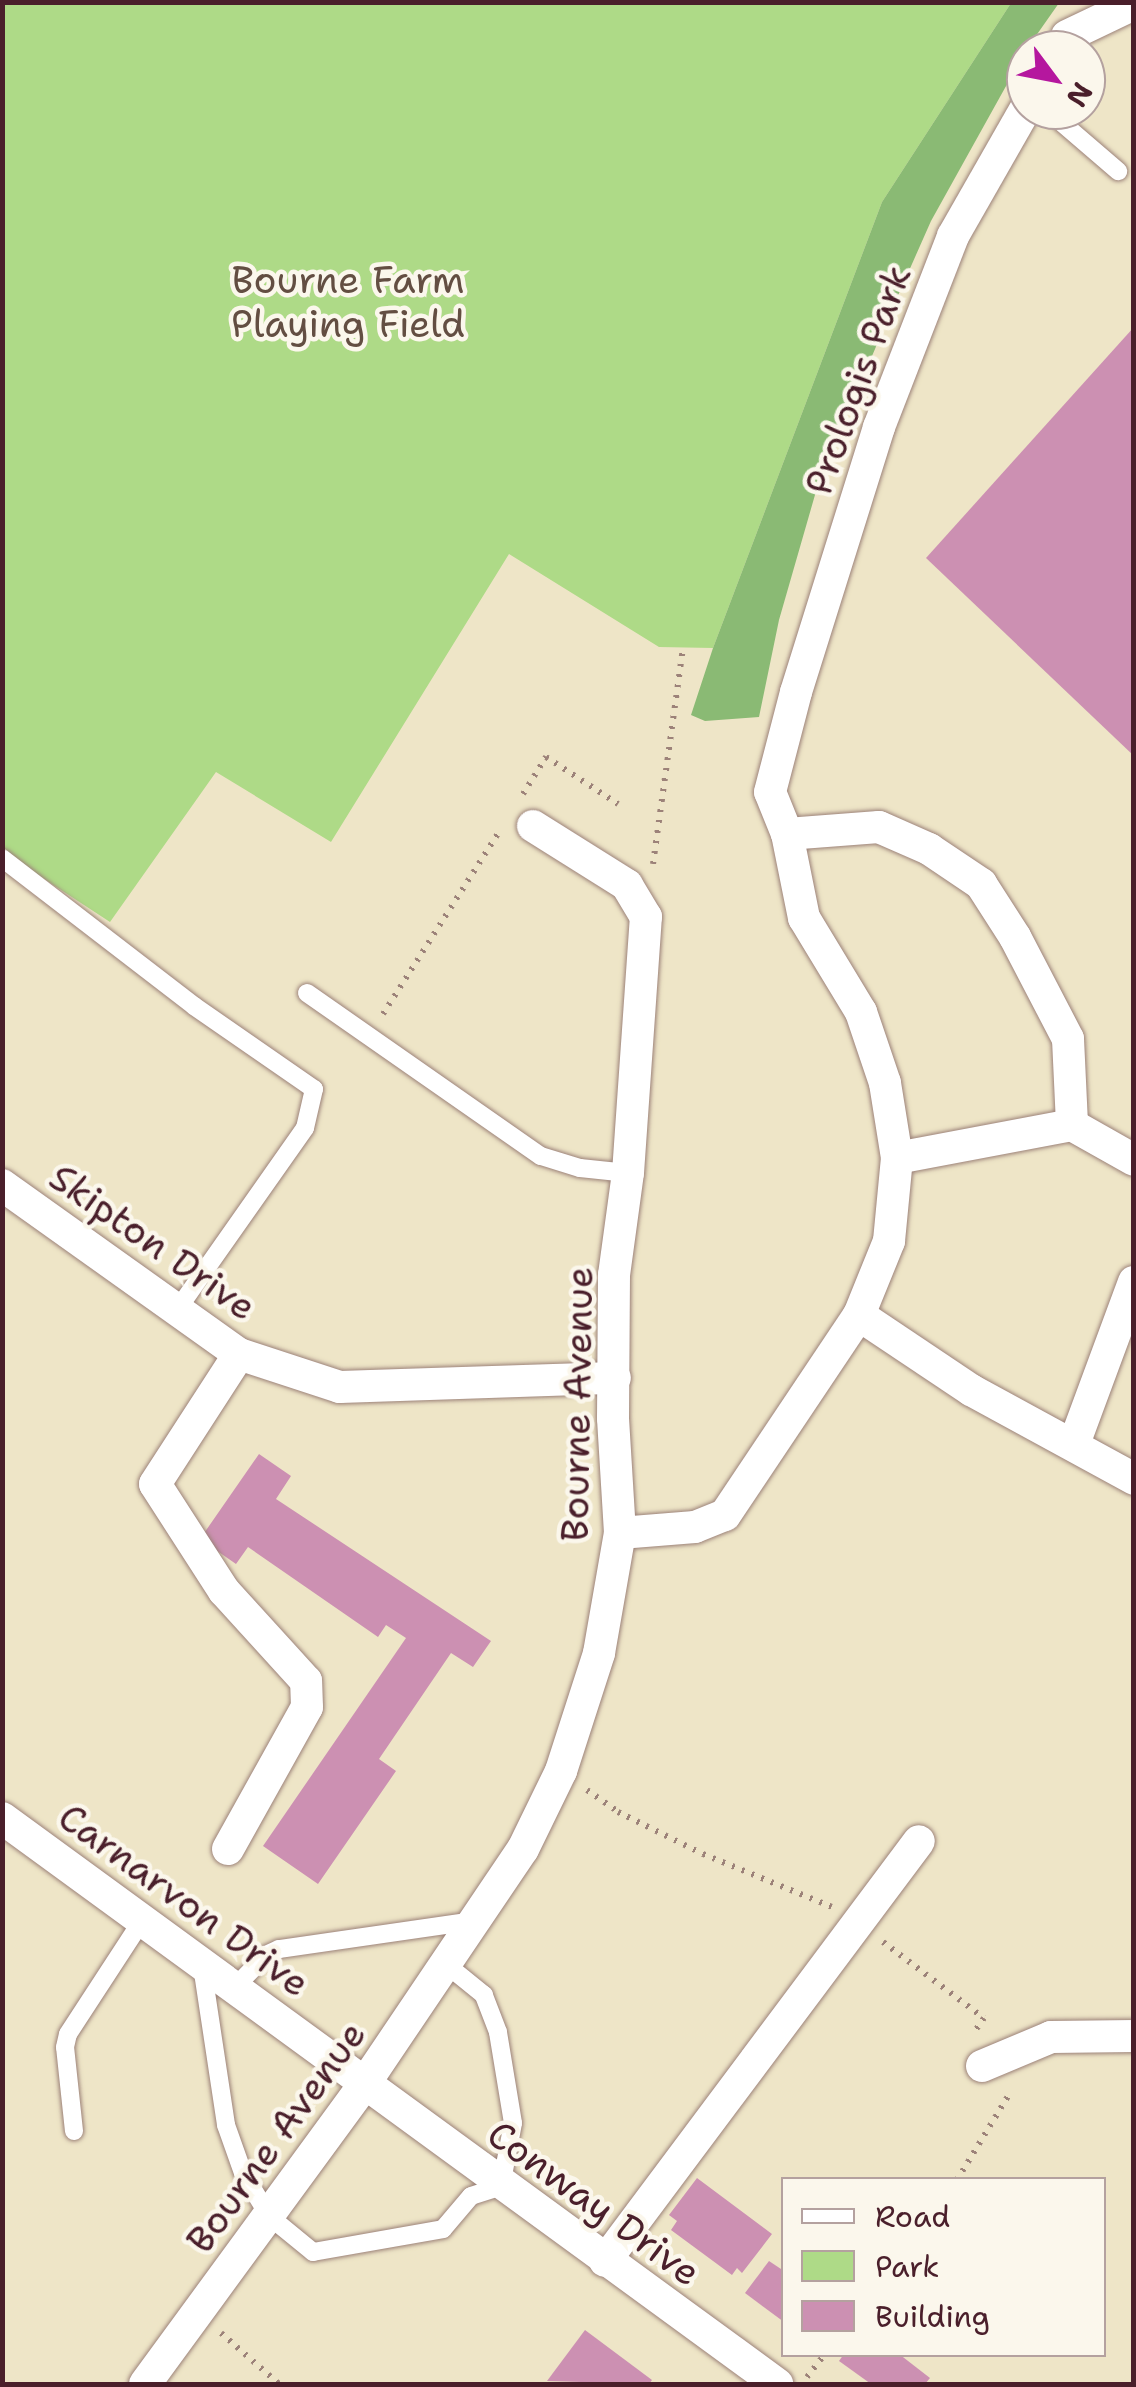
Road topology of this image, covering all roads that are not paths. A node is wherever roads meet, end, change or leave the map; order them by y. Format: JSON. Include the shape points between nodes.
{"nodes":[{"id":1,"x":1086,"y":2,"type":"edge"},
{"id":2,"x":1134,"y":4,"type":"edge"},
{"id":3,"x":1070,"y":30,"type":"edge"},
{"id":4,"x":1087,"y":30,"type":"edge"},
{"id":5,"x":1013,"y":130,"type":"edge"},
{"id":6,"x":1070,"y":130,"type":"edge"},
{"id":7,"x":1118,"y":171,"type":"dead end"},
{"id":8,"x":517,"y":818,"type":"road end"},
{"id":9,"x":786,"y":834,"type":"junction"},
{"id":10,"x":2,"y":858,"type":"edge"},
{"id":11,"x":307,"y":992,"type":"dead end"},
{"id":12,"x":1072,"y":1125,"type":"junction"},
{"id":13,"x":1134,"y":1160,"type":"edge"},
{"id":14,"x":628,"y":1173,"type":"junction"},
{"id":15,"x":896,"y":1173,"type":"junction"},
{"id":16,"x":2,"y":1185,"type":"edge"},
{"id":17,"x":1134,"y":1282,"type":"edge"},
{"id":18,"x":177,"y":1310,"type":"junction"},
{"id":19,"x":859,"y":1315,"type":"junction"},
{"id":20,"x":238,"y":1354,"type":"junction"},
{"id":21,"x":615,"y":1378,"type":"junction"},
{"id":22,"x":1074,"y":1444,"type":"junction"},
{"id":23,"x":1134,"y":1479,"type":"edge"},
{"id":24,"x":620,"y":1533,"type":"junction"},
{"id":25,"x":2,"y":1818,"type":"edge"},
{"id":26,"x":919,"y":1841,"type":"dead end"},
{"id":27,"x":228,"y":1849,"type":"dead end"},
{"id":28,"x":143,"y":1919,"type":"junction"},
{"id":29,"x":475,"y":1920,"type":"junction"},
{"id":30,"x":201,"y":1961,"type":"junction"},
{"id":31,"x":447,"y":1965,"type":"junction"},
{"id":32,"x":236,"y":1986,"type":"junction"},
{"id":33,"x":1134,"y":2036,"type":"edge"},
{"id":34,"x":982,"y":2066,"type":"dead end"},
{"id":35,"x":365,"y":2083,"type":"junction"},
{"id":36,"x":74,"y":2131,"type":"dead end"},
{"id":37,"x":501,"y":2186,"type":"junction"},
{"id":38,"x":268,"y":2216,"type":"junction"},
{"id":39,"x":605,"y":2261,"type":"junction"},
{"id":40,"x":144,"y":2384,"type":"edge"},
{"id":41,"x":777,"y":2384,"type":"edge"}],
"edges":[{"from":1,"to":3,"type":"street"},
{"from":2,"to":4,"type":"street"},
{"from":5,"to":9,"type":"street","name":"Prologis Park","via":[[953,236],[879,427],[770,792]]},
{"from":6,"to":7,"type":"lane"},
{"from":8,"to":14,"type":"street","name":"Bourne Avenue","via":[[627,885],[646,917]]},
{"from":9,"to":12,"type":"street","via":[[879,827],[930,849],[981,884],[1068,1040]]},
{"from":9,"to":15,"type":"street","name":"Prologis Park","via":[[804,918],[861,1012],[885,1083]]},
{"from":10,"to":18,"type":"lane","via":[[314,1089],[305,1128]]},
{"from":11,"to":14,"type":"lane","via":[[542,1156]]},
{"from":12,"to":13,"type":"street"},
{"from":12,"to":15,"type":"street"},
{"from":14,"to":21,"type":"street","name":"Bourne Avenue","via":[[614,1275]]},
{"from":15,"to":19,"type":"street","name":"Prologis Park","via":[[889,1241]]},
{"from":16,"to":18,"type":"street","name":"Skipton Drive"},
{"from":17,"to":22,"type":"street"},
{"from":18,"to":20,"type":"street","name":"Skipton Drive"},
{"from":19,"to":22,"type":"street","via":[[971,1390]]},
{"from":19,"to":24,"type":"street","name":"Prologis Park","via":[[725,1514],[695,1527]]},
{"from":20,"to":21,"type":"street","name":"Skipton Drive","via":[[340,1387]]},
{"from":20,"to":27,"type":"street","via":[[155,1484],[224,1591],[306,1681],[308,1707]]},
{"from":21,"to":24,"type":"street","name":"Bourne Avenue"},
{"from":22,"to":23,"type":"street"},
{"from":24,"to":29,"type":"street","name":"Bourne Avenue","via":[[599,1653],[561,1772],[523,1849]]},
{"from":25,"to":28,"type":"street","name":"Carnarvon Drive"},
{"from":26,"to":39,"type":"street"},
{"from":28,"to":30,"type":"street","name":"Carnarvon Drive"},
{"from":28,"to":36,"type":"lane","via":[[68,2034]]},
{"from":29,"to":31,"type":"street","name":"Bourne Avenue"},
{"from":29,"to":32,"type":"lane","via":[[279,1949]]},
{"from":30,"to":32,"type":"street","name":"Carnarvon Drive"},
{"from":30,"to":38,"type":"lane","via":[[226,2126]]},
{"from":31,"to":35,"type":"street","name":"Bourne Avenue"},
{"from":31,"to":37,"type":"lane","via":[[484,1995],[498,2032],[513,2123]]},
{"from":32,"to":35,"type":"street","name":"Carnarvon Drive"},
{"from":33,"to":34,"type":"street","via":[[1051,2037]]},
{"from":35,"to":37,"type":"street","name":"Conway Drive"},
{"from":35,"to":38,"type":"street","name":"Bourne Avenue"},
{"from":37,"to":38,"type":"lane","via":[[470,2196],[443,2229],[313,2252]]},
{"from":37,"to":39,"type":"street","name":"Conway Drive"},
{"from":38,"to":40,"type":"street","name":"Bourne Avenue"},
{"from":39,"to":41,"type":"street","name":"Conway Drive"}]}
